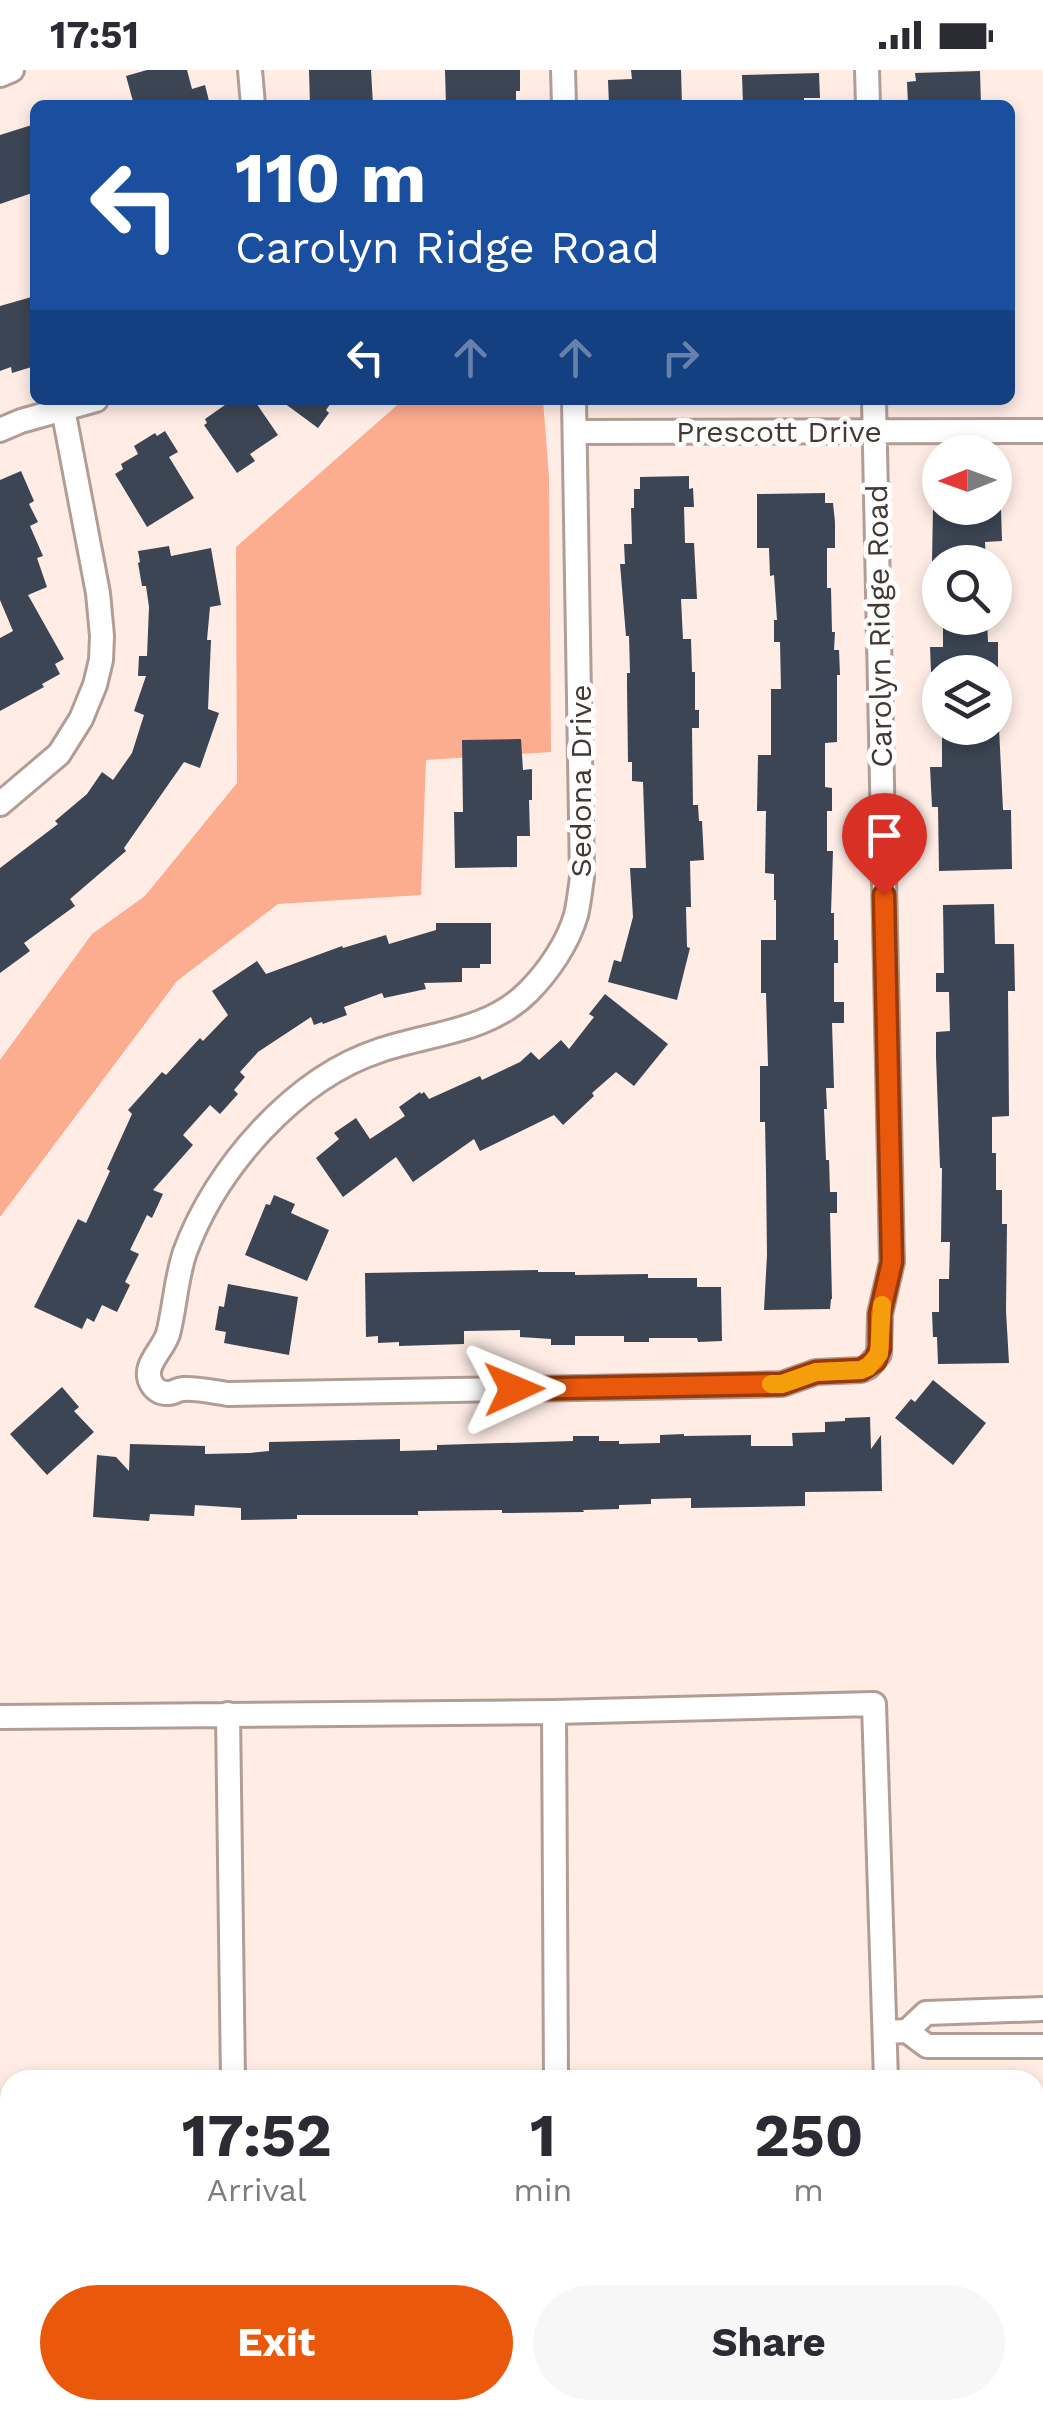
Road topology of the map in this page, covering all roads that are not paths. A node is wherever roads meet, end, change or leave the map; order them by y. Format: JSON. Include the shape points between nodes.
{"nodes":[{"id":1,"x":12,"y":70,"type":"edge"},
{"id":2,"x":250,"y":70,"type":"edge"},
{"id":3,"x":564,"y":70,"type":"edge"},
{"id":4,"x":867,"y":70,"type":"edge"},
{"id":5,"x":0,"y":75,"type":"edge"},
{"id":6,"x":253,"y":100,"type":"edge"},
{"id":7,"x":564,"y":100,"type":"edge"},
{"id":8,"x":868,"y":100,"type":"edge"},
{"id":9,"x":78,"y":405,"type":"edge"},
{"id":10,"x":574,"y":405,"type":"edge"},
{"id":11,"x":874,"y":405,"type":"edge"},
{"id":12,"x":63,"y":409,"type":"junction"},
{"id":13,"x":0,"y":430,"type":"edge"},
{"id":14,"x":875,"y":430,"type":"junction"},
{"id":15,"x":1043,"y":431,"type":"edge"},
{"id":16,"x":575,"y":432,"type":"junction"},
{"id":17,"x":0,"y":804,"type":"edge"},
{"id":18,"x":149,"y":1370,"type":"joint"},
{"id":19,"x":554,"y":1712,"type":"junction"},
{"id":20,"x":228,"y":1714,"type":"junction"},
{"id":21,"x":0,"y":1717,"type":"edge"},
{"id":22,"x":1043,"y":2009,"type":"edge"},
{"id":23,"x":896,"y":2032,"type":"junction"},
{"id":24,"x":1043,"y":2046,"type":"edge"},
{"id":25,"x":234,"y":2070,"type":"edge"},
{"id":26,"x":556,"y":2070,"type":"edge"},
{"id":27,"x":888,"y":2070,"type":"edge"}],
"edges":[{"from":1,"to":5,"type":"street"},
{"from":2,"to":6,"type":"street"},
{"from":3,"to":7,"type":"street"},
{"from":4,"to":8,"type":"street"},
{"from":9,"to":12,"type":"street"},
{"from":10,"to":16,"type":"street","name":"Sedona Drive"},
{"from":11,"to":14,"type":"street","name":"Carolyn Ridge Road"},
{"from":12,"to":13,"type":"street"},
{"from":12,"to":17,"type":"street","via":[[98,593],[101,660],[81,719],[59,754]]},
{"from":14,"to":15,"type":"street","name":"Prescott Drive"},
{"from":14,"to":16,"type":"street","name":"Prescott Drive"},
{"from":14,"to":18,"type":"street","name":"Carolyn Ridge Road","via":[[892,1259],[875,1361],[861,1370],[816,1372],[782,1384],[228,1394],[158,1392]]},
{"from":16,"to":18,"type":"street","name":"Sedona Drive","via":[[582,866],[576,918],[528,993],[497,1016],[378,1050],[321,1078],[274,1116],[203,1208],[184,1256],[166,1338]]},
{"from":19,"to":20,"type":"street"},
{"from":19,"to":23,"type":"street","via":[[874,1704]]},
{"from":19,"to":26,"type":"street"},
{"from":20,"to":21,"type":"street"},
{"from":20,"to":25,"type":"street"},
{"from":22,"to":23,"type":"street","via":[[926,2012]]},
{"from":23,"to":24,"type":"street","via":[[927,2046]]},
{"from":23,"to":27,"type":"street"}]}
